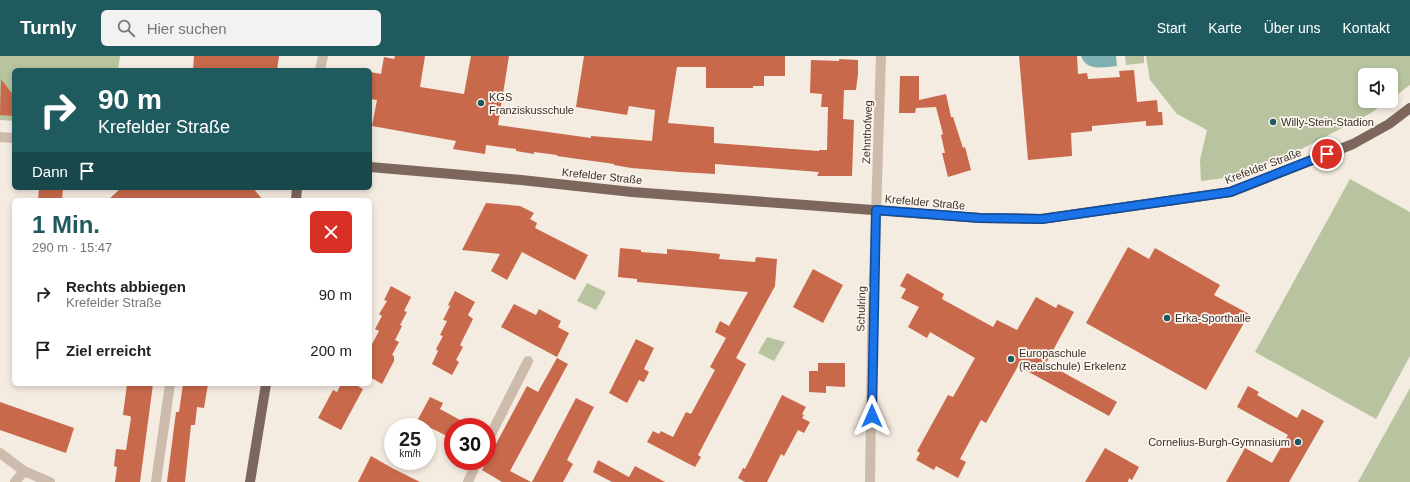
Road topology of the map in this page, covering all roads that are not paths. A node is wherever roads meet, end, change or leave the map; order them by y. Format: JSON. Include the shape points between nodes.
{"nodes":[{"id":1,"x":323,"y":56,"type":"edge"},
{"id":2,"x":880,"y":56,"type":"edge"},
{"id":3,"x":320,"y":68,"type":"edge"},
{"id":4,"x":1410,"y":108,"type":"edge"},
{"id":5,"x":0,"y":137,"type":"edge"},
{"id":6,"x":12,"y":138,"type":"edge"},
{"id":7,"x":372,"y":167,"type":"edge"},
{"id":8,"x":876,"y":210,"type":"junction"},
{"id":9,"x":528,"y":361,"type":"dead end"},
{"id":10,"x":170,"y":386,"type":"edge"},
{"id":11,"x":266,"y":386,"type":"edge"},
{"id":12,"x":496,"y":424,"type":"edge"},
{"id":13,"x":0,"y":453,"type":"edge"},
{"id":14,"x":24,"y":470,"type":"junction"},
{"id":15,"x":474,"y":470,"type":"edge"},
{"id":16,"x":16,"y":482,"type":"edge"},
{"id":17,"x":50,"y":482,"type":"edge"},
{"id":18,"x":156,"y":482,"type":"edge"},
{"id":19,"x":250,"y":482,"type":"edge"},
{"id":20,"x":468,"y":482,"type":"edge"},
{"id":21,"x":870,"y":482,"type":"edge"}],
"edges":[{"from":1,"to":3,"type":"street"},
{"from":2,"to":8,"type":"street","name":"Zehnthofweg"},
{"from":4,"to":8,"type":"main road","name":"Krefelder Straße","via":[[1389,124],[1353,144],[1230,192],[1042,219],[980,218]]},
{"from":5,"to":6,"type":"street"},
{"from":7,"to":8,"type":"main road","name":"Krefelder Straße","via":[[632,192]]},
{"from":8,"to":21,"type":"street","name":"Schulring"},
{"from":9,"to":12,"type":"street"},
{"from":10,"to":18,"type":"street"},
{"from":11,"to":19,"type":"main road"},
{"from":13,"to":14,"type":"street"},
{"from":14,"to":16,"type":"street"},
{"from":14,"to":17,"type":"street"},
{"from":15,"to":20,"type":"street"}]}
